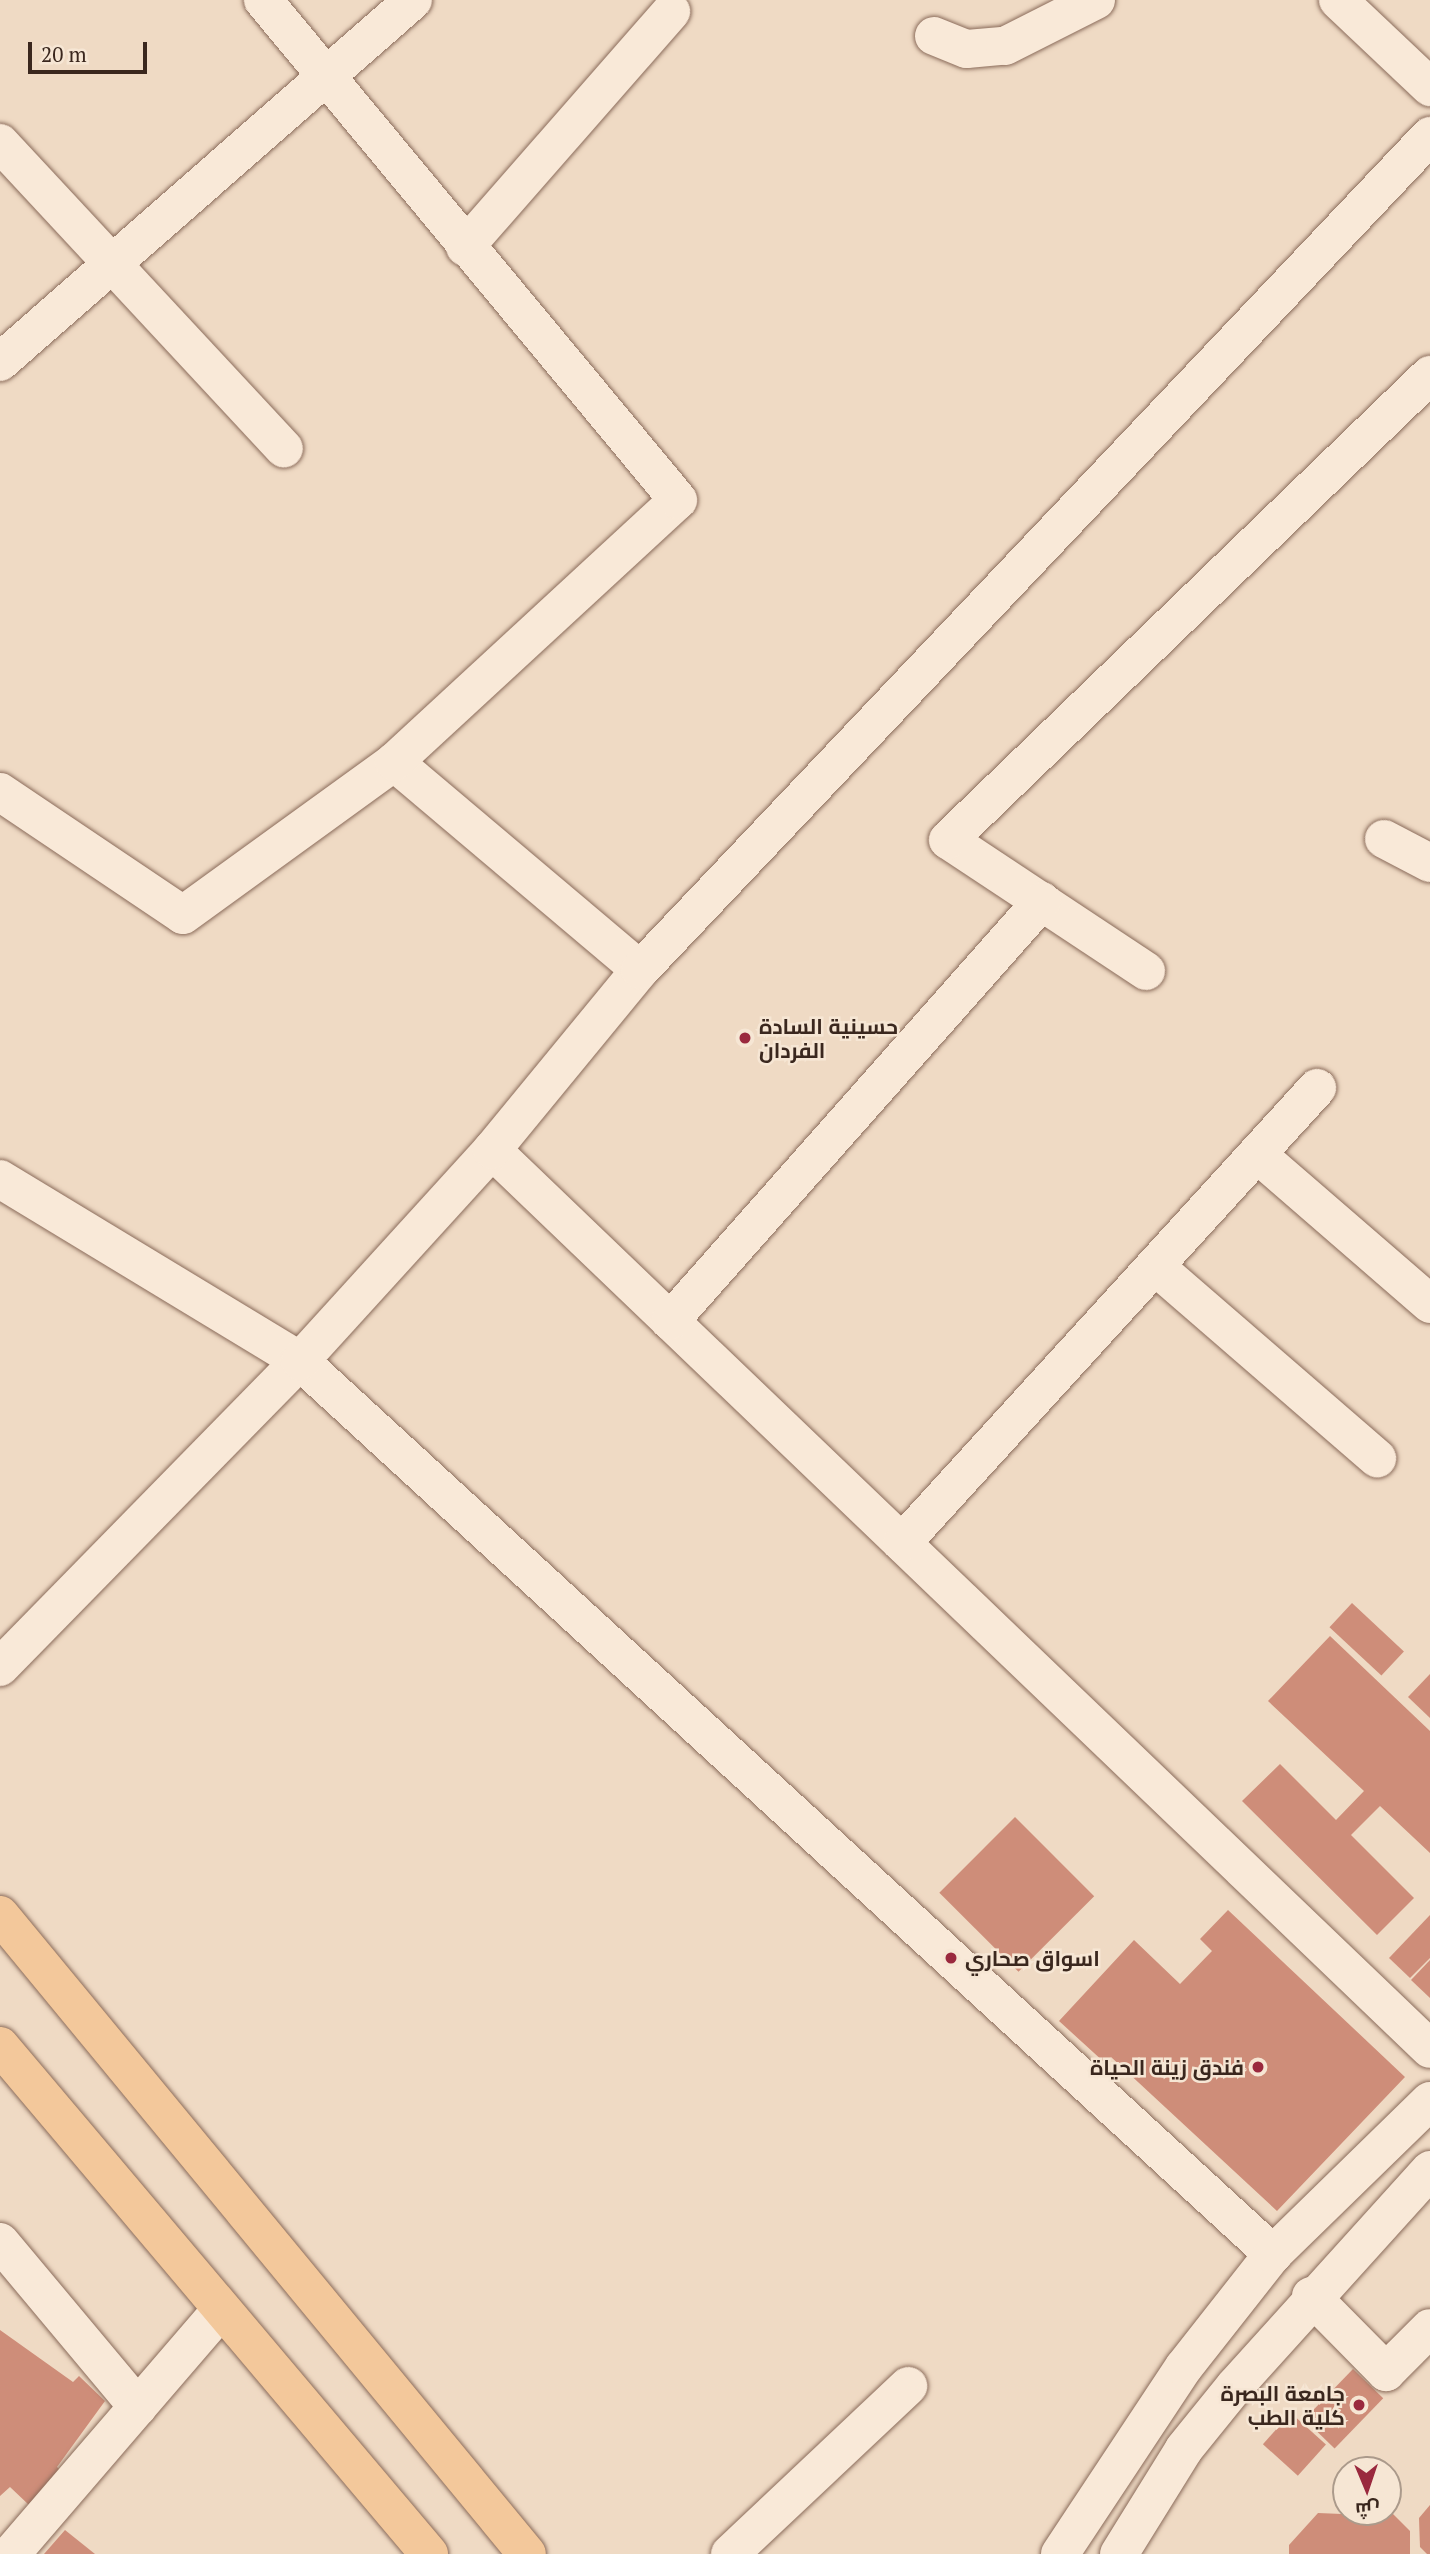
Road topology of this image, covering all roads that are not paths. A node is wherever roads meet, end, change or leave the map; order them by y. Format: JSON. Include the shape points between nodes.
{"nodes":[{"id":1,"x":262,"y":0,"type":"edge"},
{"id":2,"x":413,"y":0,"type":"edge"},
{"id":3,"x":1097,"y":0,"type":"edge"},
{"id":4,"x":1338,"y":0,"type":"edge"},
{"id":5,"x":671,"y":12,"type":"dead end"},
{"id":6,"x":934,"y":36,"type":"dead end"},
{"id":7,"x":323,"y":79,"type":"junction"},
{"id":8,"x":1430,"y":87,"type":"edge"},
{"id":9,"x":1430,"y":136,"type":"edge"},
{"id":10,"x":0,"y":143,"type":"edge"},
{"id":11,"x":465,"y":247,"type":"junction"},
{"id":12,"x":112,"y":264,"type":"junction"},
{"id":13,"x":0,"y":362,"type":"edge"},
{"id":14,"x":1430,"y":375,"type":"edge"},
{"id":15,"x":284,"y":449,"type":"dead end"},
{"id":16,"x":394,"y":762,"type":"junction"},
{"id":17,"x":0,"y":792,"type":"edge"},
{"id":18,"x":1384,"y":839,"type":"dead end"},
{"id":19,"x":1430,"y":863,"type":"edge"},
{"id":20,"x":1042,"y":901,"type":"junction"},
{"id":21,"x":640,"y":970,"type":"junction"},
{"id":22,"x":1146,"y":971,"type":"dead end"},
{"id":23,"x":1317,"y":1088,"type":"dead end"},
{"id":24,"x":492,"y":1150,"type":"junction"},
{"id":25,"x":1257,"y":1154,"type":"junction"},
{"id":26,"x":0,"y":1179,"type":"edge"},
{"id":27,"x":1155,"y":1266,"type":"junction"},
{"id":28,"x":1430,"y":1304,"type":"edge"},
{"id":29,"x":670,"y":1321,"type":"junction"},
{"id":30,"x":300,"y":1361,"type":"junction"},
{"id":31,"x":1377,"y":1458,"type":"dead end"},
{"id":32,"x":902,"y":1543,"type":"junction"},
{"id":33,"x":0,"y":1667,"type":"edge"},
{"id":34,"x":0,"y":1915,"type":"edge"},
{"id":35,"x":0,"y":2046,"type":"edge"},
{"id":36,"x":1430,"y":2049,"type":"edge"},
{"id":37,"x":1430,"y":2101,"type":"edge"},
{"id":38,"x":1430,"y":2170,"type":"edge"},
{"id":39,"x":0,"y":2242,"type":"edge"},
{"id":40,"x":1273,"y":2254,"type":"junction"},
{"id":41,"x":1311,"y":2296,"type":"junction"},
{"id":42,"x":222,"y":2309,"type":"junction"},
{"id":43,"x":1430,"y":2328,"type":"edge"},
{"id":44,"x":908,"y":2386,"type":"dead end"},
{"id":45,"x":138,"y":2407,"type":"junction"},
{"id":46,"x":11,"y":2554,"type":"edge"},
{"id":47,"x":429,"y":2554,"type":"edge"},
{"id":48,"x":527,"y":2554,"type":"edge"},
{"id":49,"x":730,"y":2554,"type":"edge"},
{"id":50,"x":1060,"y":2554,"type":"edge"},
{"id":51,"x":1119,"y":2554,"type":"edge"}],
"edges":[{"from":1,"to":7,"type":"street"},
{"from":2,"to":7,"type":"street"},
{"from":3,"to":6,"type":"street","via":[[1005,46],[967,49]]},
{"from":4,"to":8,"type":"street"},
{"from":5,"to":11,"type":"street"},
{"from":7,"to":11,"type":"street"},
{"from":7,"to":12,"type":"street"},
{"from":9,"to":21,"type":"street"},
{"from":10,"to":12,"type":"street"},
{"from":11,"to":16,"type":"street","via":[[678,500]]},
{"from":12,"to":13,"type":"street"},
{"from":12,"to":15,"type":"street"},
{"from":14,"to":20,"type":"street","via":[[948,840]]},
{"from":16,"to":17,"type":"street","via":[[183,915]]},
{"from":16,"to":21,"type":"street"},
{"from":18,"to":19,"type":"street"},
{"from":20,"to":22,"type":"street"},
{"from":20,"to":29,"type":"street"},
{"from":21,"to":24,"type":"street"},
{"from":23,"to":25,"type":"street"},
{"from":24,"to":29,"type":"street"},
{"from":24,"to":30,"type":"street"},
{"from":25,"to":27,"type":"street"},
{"from":25,"to":28,"type":"street"},
{"from":26,"to":30,"type":"street"},
{"from":27,"to":31,"type":"street"},
{"from":27,"to":32,"type":"street"},
{"from":29,"to":32,"type":"street"},
{"from":30,"to":33,"type":"street"},
{"from":30,"to":40,"type":"street"},
{"from":32,"to":36,"type":"street"},
{"from":34,"to":48,"type":"main road"},
{"from":35,"to":42,"type":"main road"},
{"from":37,"to":40,"type":"street"},
{"from":38,"to":41,"type":"street"},
{"from":39,"to":45,"type":"street"},
{"from":40,"to":50,"type":"street","via":[[1184,2367]]},
{"from":41,"to":43,"type":"street","via":[[1386,2372]]},
{"from":41,"to":51,"type":"street","via":[[1184,2449]]},
{"from":42,"to":45,"type":"street"},
{"from":42,"to":47,"type":"main road"},
{"from":44,"to":49,"type":"street"},
{"from":45,"to":46,"type":"street"}]}
